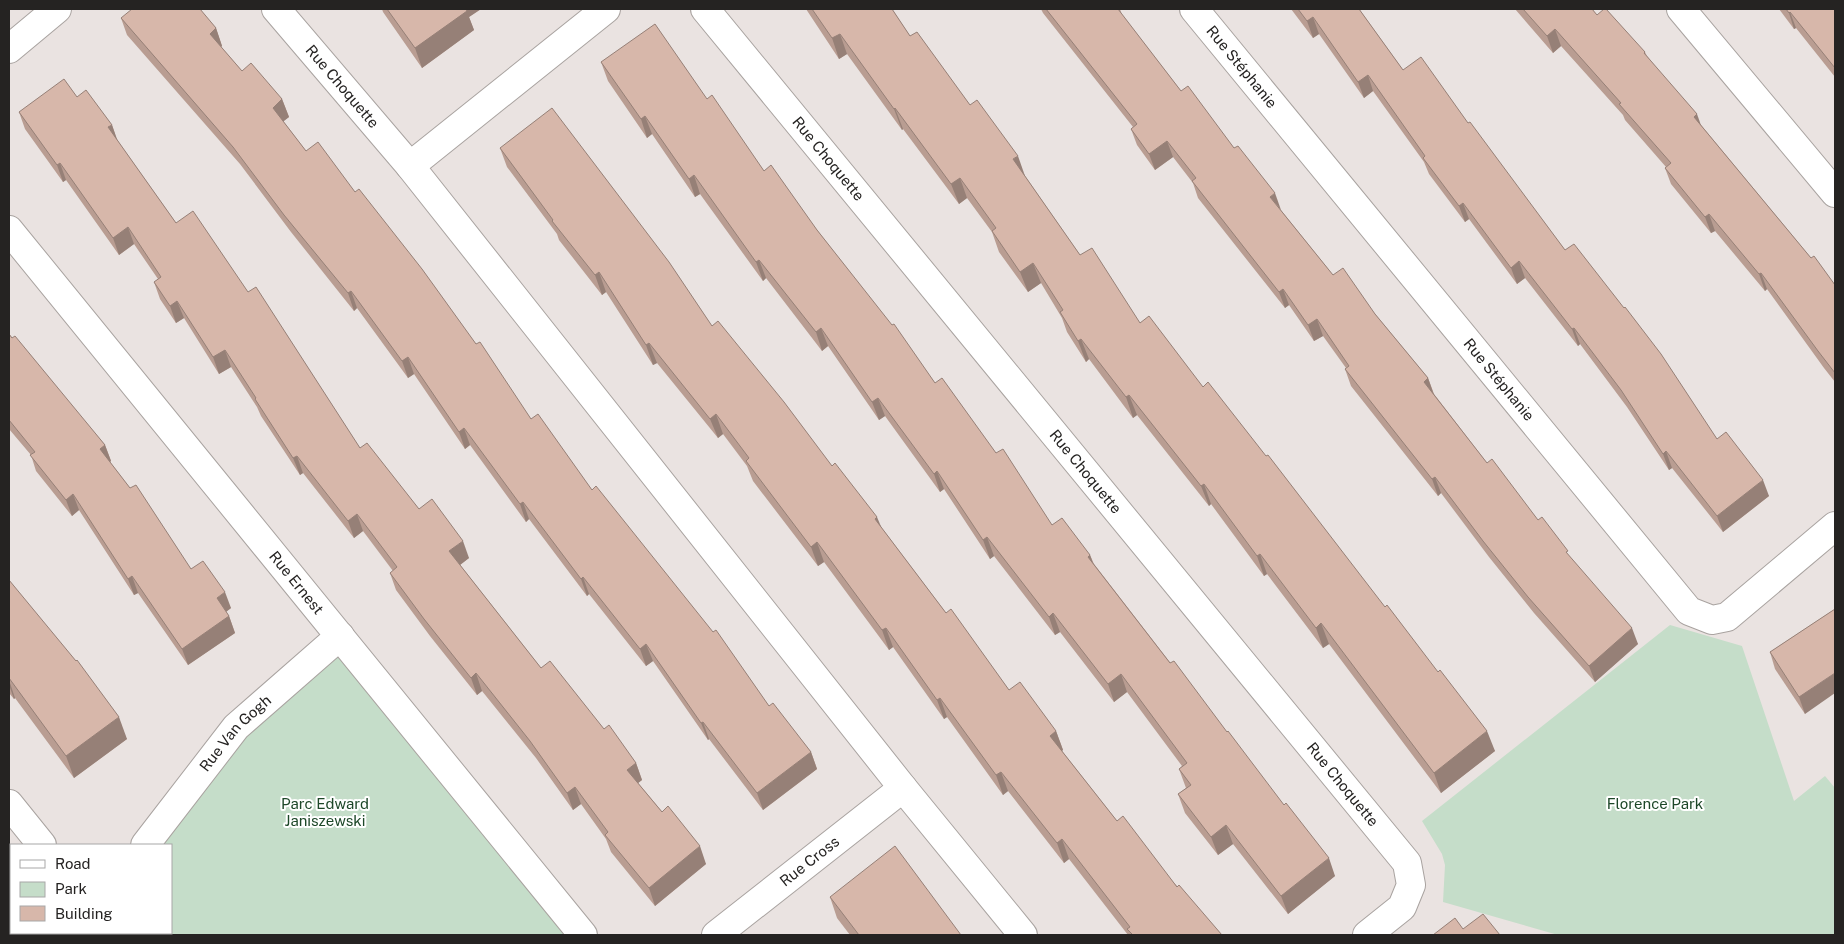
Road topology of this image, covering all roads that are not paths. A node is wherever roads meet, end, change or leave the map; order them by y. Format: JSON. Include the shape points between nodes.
{"nodes":[{"id":1,"x":57,"y":9,"type":"edge"},
{"id":2,"x":276,"y":9,"type":"edge"},
{"id":3,"x":606,"y":9,"type":"edge"},
{"id":4,"x":706,"y":9,"type":"edge"},
{"id":5,"x":1194,"y":9,"type":"edge"},
{"id":6,"x":1681,"y":9,"type":"edge"},
{"id":7,"x":9,"y":49,"type":"edge"},
{"id":8,"x":410,"y":166,"type":"junction"},
{"id":9,"x":1835,"y":193,"type":"edge"},
{"id":10,"x":9,"y":230,"type":"edge"},
{"id":11,"x":1835,"y":526,"type":"edge"},
{"id":12,"x":340,"y":636,"type":"junction"},
{"id":13,"x":903,"y":788,"type":"junction"},
{"id":14,"x":9,"y":804,"type":"edge"},
{"id":15,"x":41,"y":844,"type":"edge"},
{"id":16,"x":146,"y":844,"type":"edge"},
{"id":17,"x":583,"y":935,"type":"edge"},
{"id":18,"x":716,"y":935,"type":"edge"},
{"id":19,"x":1023,"y":935,"type":"edge"},
{"id":20,"x":1367,"y":935,"type":"edge"}],
"edges":[{"from":1,"to":7,"type":"street"},
{"from":2,"to":8,"type":"street","name":"Rue Choquette"},
{"from":3,"to":8,"type":"street"},
{"from":4,"to":20,"type":"street","name":"Rue Choquette","via":[[1407,863],[1411,885],[1402,907]]},
{"from":5,"to":11,"type":"street","name":"Rue Stéphanie","via":[[1689,611],[1712,620],[1727,617]]},
{"from":6,"to":9,"type":"street"},
{"from":8,"to":13,"type":"street","name":"Rue Choquette"},
{"from":10,"to":12,"type":"street","name":"Rue Ernest"},
{"from":12,"to":16,"type":"street","name":"Rue Van Gogh","via":[[236,726]]},
{"from":12,"to":17,"type":"street","name":"Rue Ernest"},
{"from":13,"to":18,"type":"street","name":"Rue Cross"},
{"from":13,"to":19,"type":"street","name":"Rue Choquette"},
{"from":14,"to":15,"type":"street"}]}
